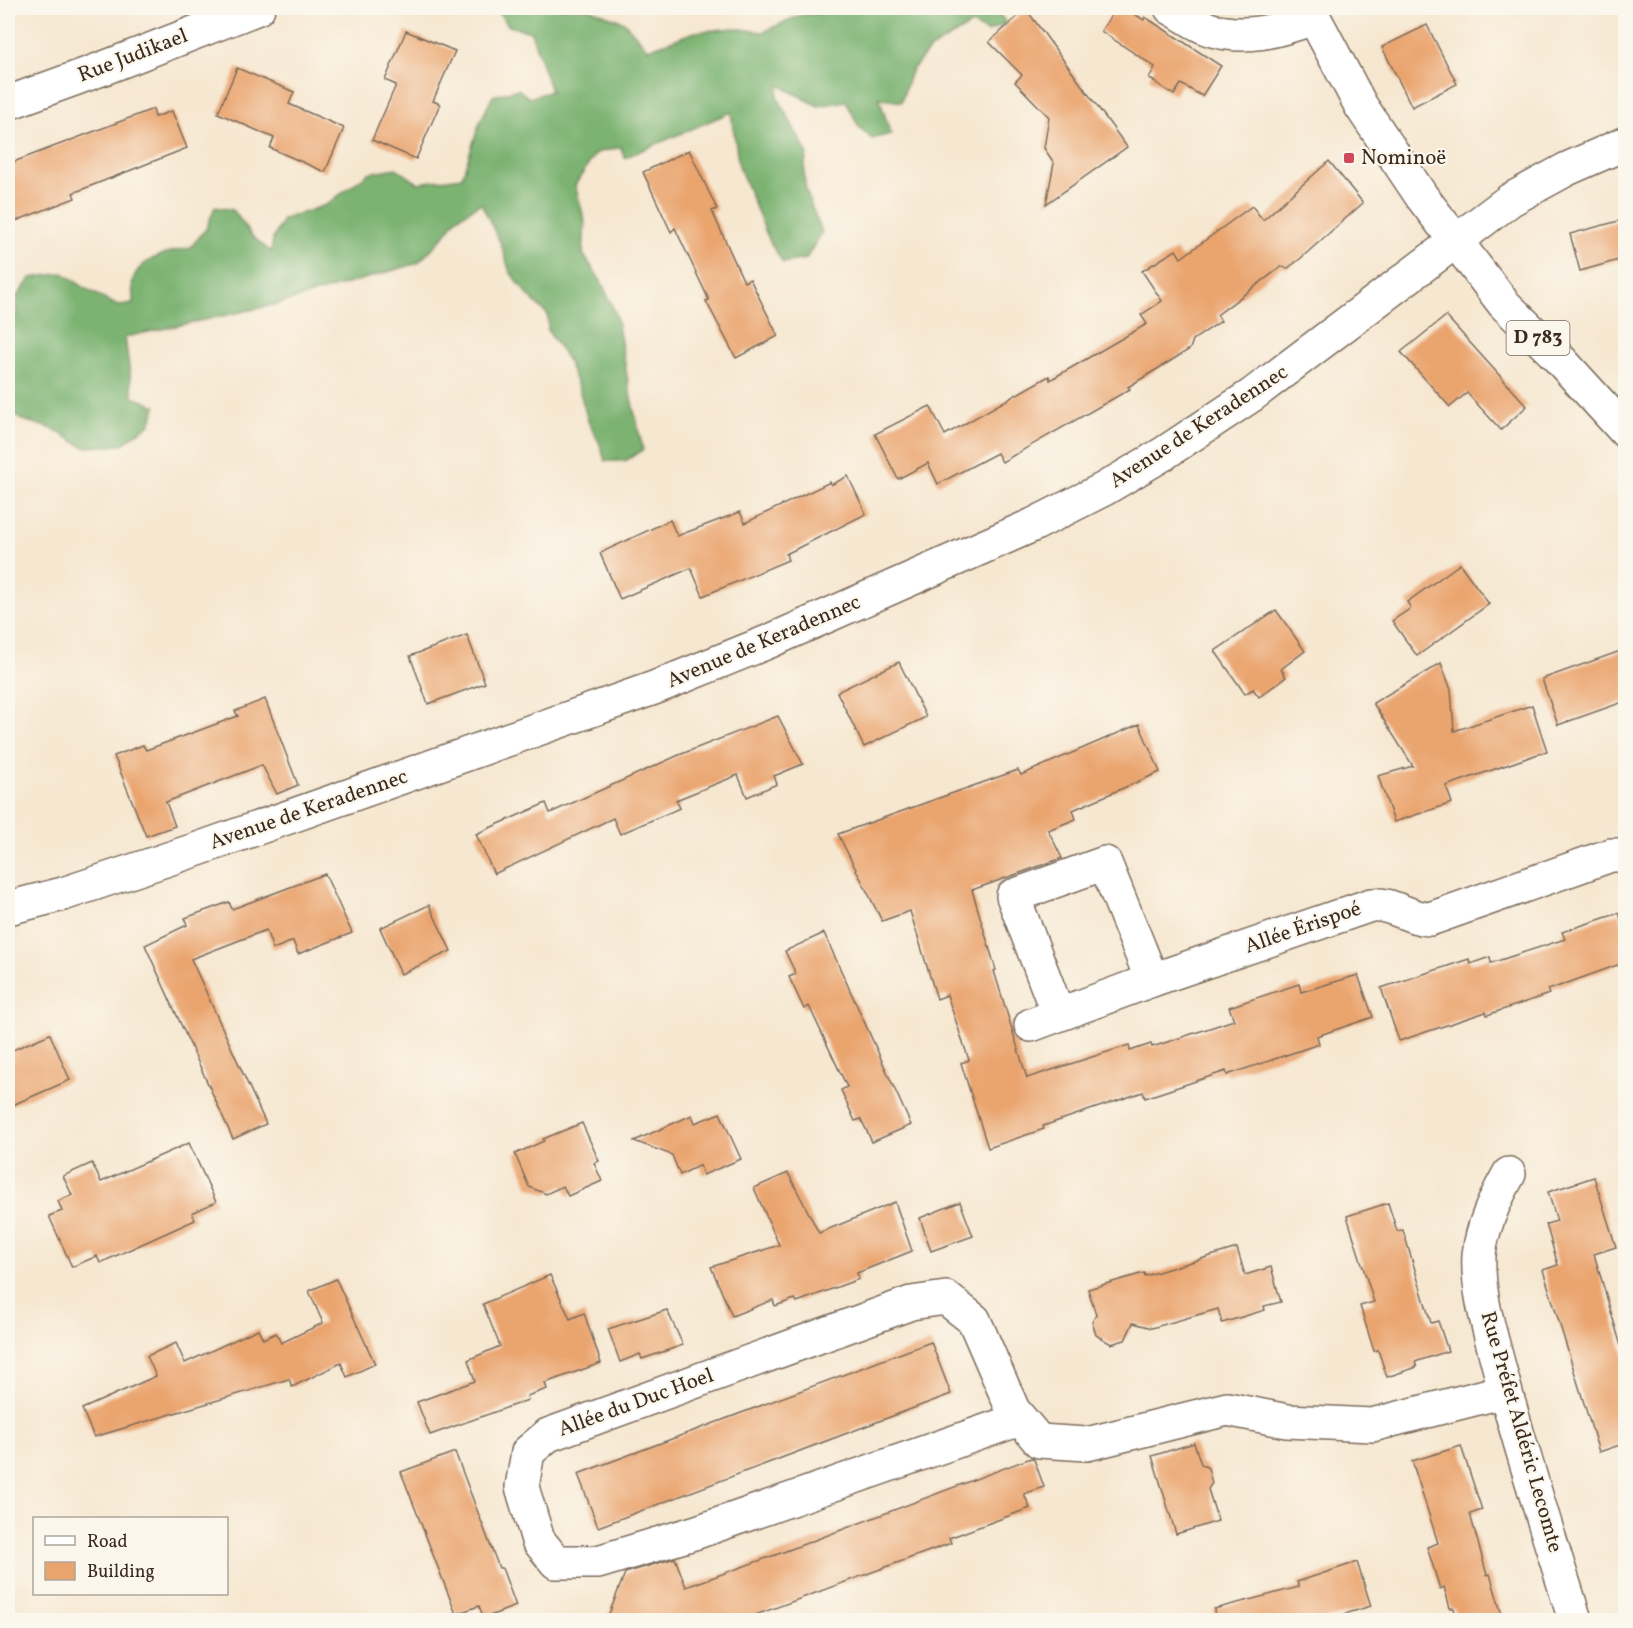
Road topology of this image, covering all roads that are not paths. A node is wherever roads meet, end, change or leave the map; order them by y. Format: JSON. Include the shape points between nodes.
{"nodes":[{"id":1,"x":258,"y":8,"type":"edge"},
{"id":2,"x":1171,"y":8,"type":"edge"},
{"id":3,"x":1311,"y":13,"type":"edge"},
{"id":4,"x":8,"y":103,"type":"edge"},
{"id":5,"x":1626,"y":143,"type":"edge"},
{"id":6,"x":1455,"y":241,"type":"junction"},
{"id":7,"x":1626,"y":432,"type":"edge"},
{"id":8,"x":1626,"y":855,"type":"edge"},
{"id":9,"x":8,"y":908,"type":"edge"},
{"id":10,"x":1152,"y":980,"type":"junction"},
{"id":11,"x":1509,"y":1174,"type":"dead end"},
{"id":12,"x":1505,"y":1392,"type":"junction"},
{"id":13,"x":1020,"y":1419,"type":"junction"},
{"id":14,"x":1575,"y":1620,"type":"edge"}],
"edges":[{"from":1,"to":4,"type":"street","name":"Rue Judikael"},
{"from":2,"to":3,"type":"street","via":[[1210,30],[1242,34],[1260,34]]},
{"from":3,"to":6,"type":"street","number":"D 783","via":[[1361,106]]},
{"from":5,"to":6,"type":"street","name":"Avenue de Keradennec","via":[[1510,200]]},
{"from":6,"to":7,"type":"street","number":"D 783","via":[[1504,304]]},
{"from":6,"to":9,"type":"street","name":"Avenue de Keradennec","via":[[1244,401],[1104,489],[1033,525],[654,688],[198,849]]},
{"from":8,"to":10,"type":"street","name":"Allée Érispoé","via":[[1611,855],[1430,919],[1418,919],[1381,903],[1371,905]]},
{"from":10,"to":10,"type":"street","name":"Allée Érispoé","via":[[1045,1019],[1013,896],[1105,863]]},
{"from":11,"to":12,"type":"street","name":"Rue Préfet Aldéric Lecomte","via":[[1487,1219],[1479,1268]]},
{"from":12,"to":13,"type":"street","name":"Allée du Duc Hoel","via":[[1372,1425],[1287,1420],[1227,1409],[1087,1444],[1039,1442]]},
{"from":12,"to":14,"type":"street","name":"Rue Préfet Aldéric Lecomte"},
{"from":13,"to":13,"type":"street","name":"Allée du Duc Hoel","via":[[698,1532],[598,1562],[556,1562],[538,1540],[522,1487],[528,1452],[548,1435],[911,1303],[946,1298],[974,1320]]}]}
